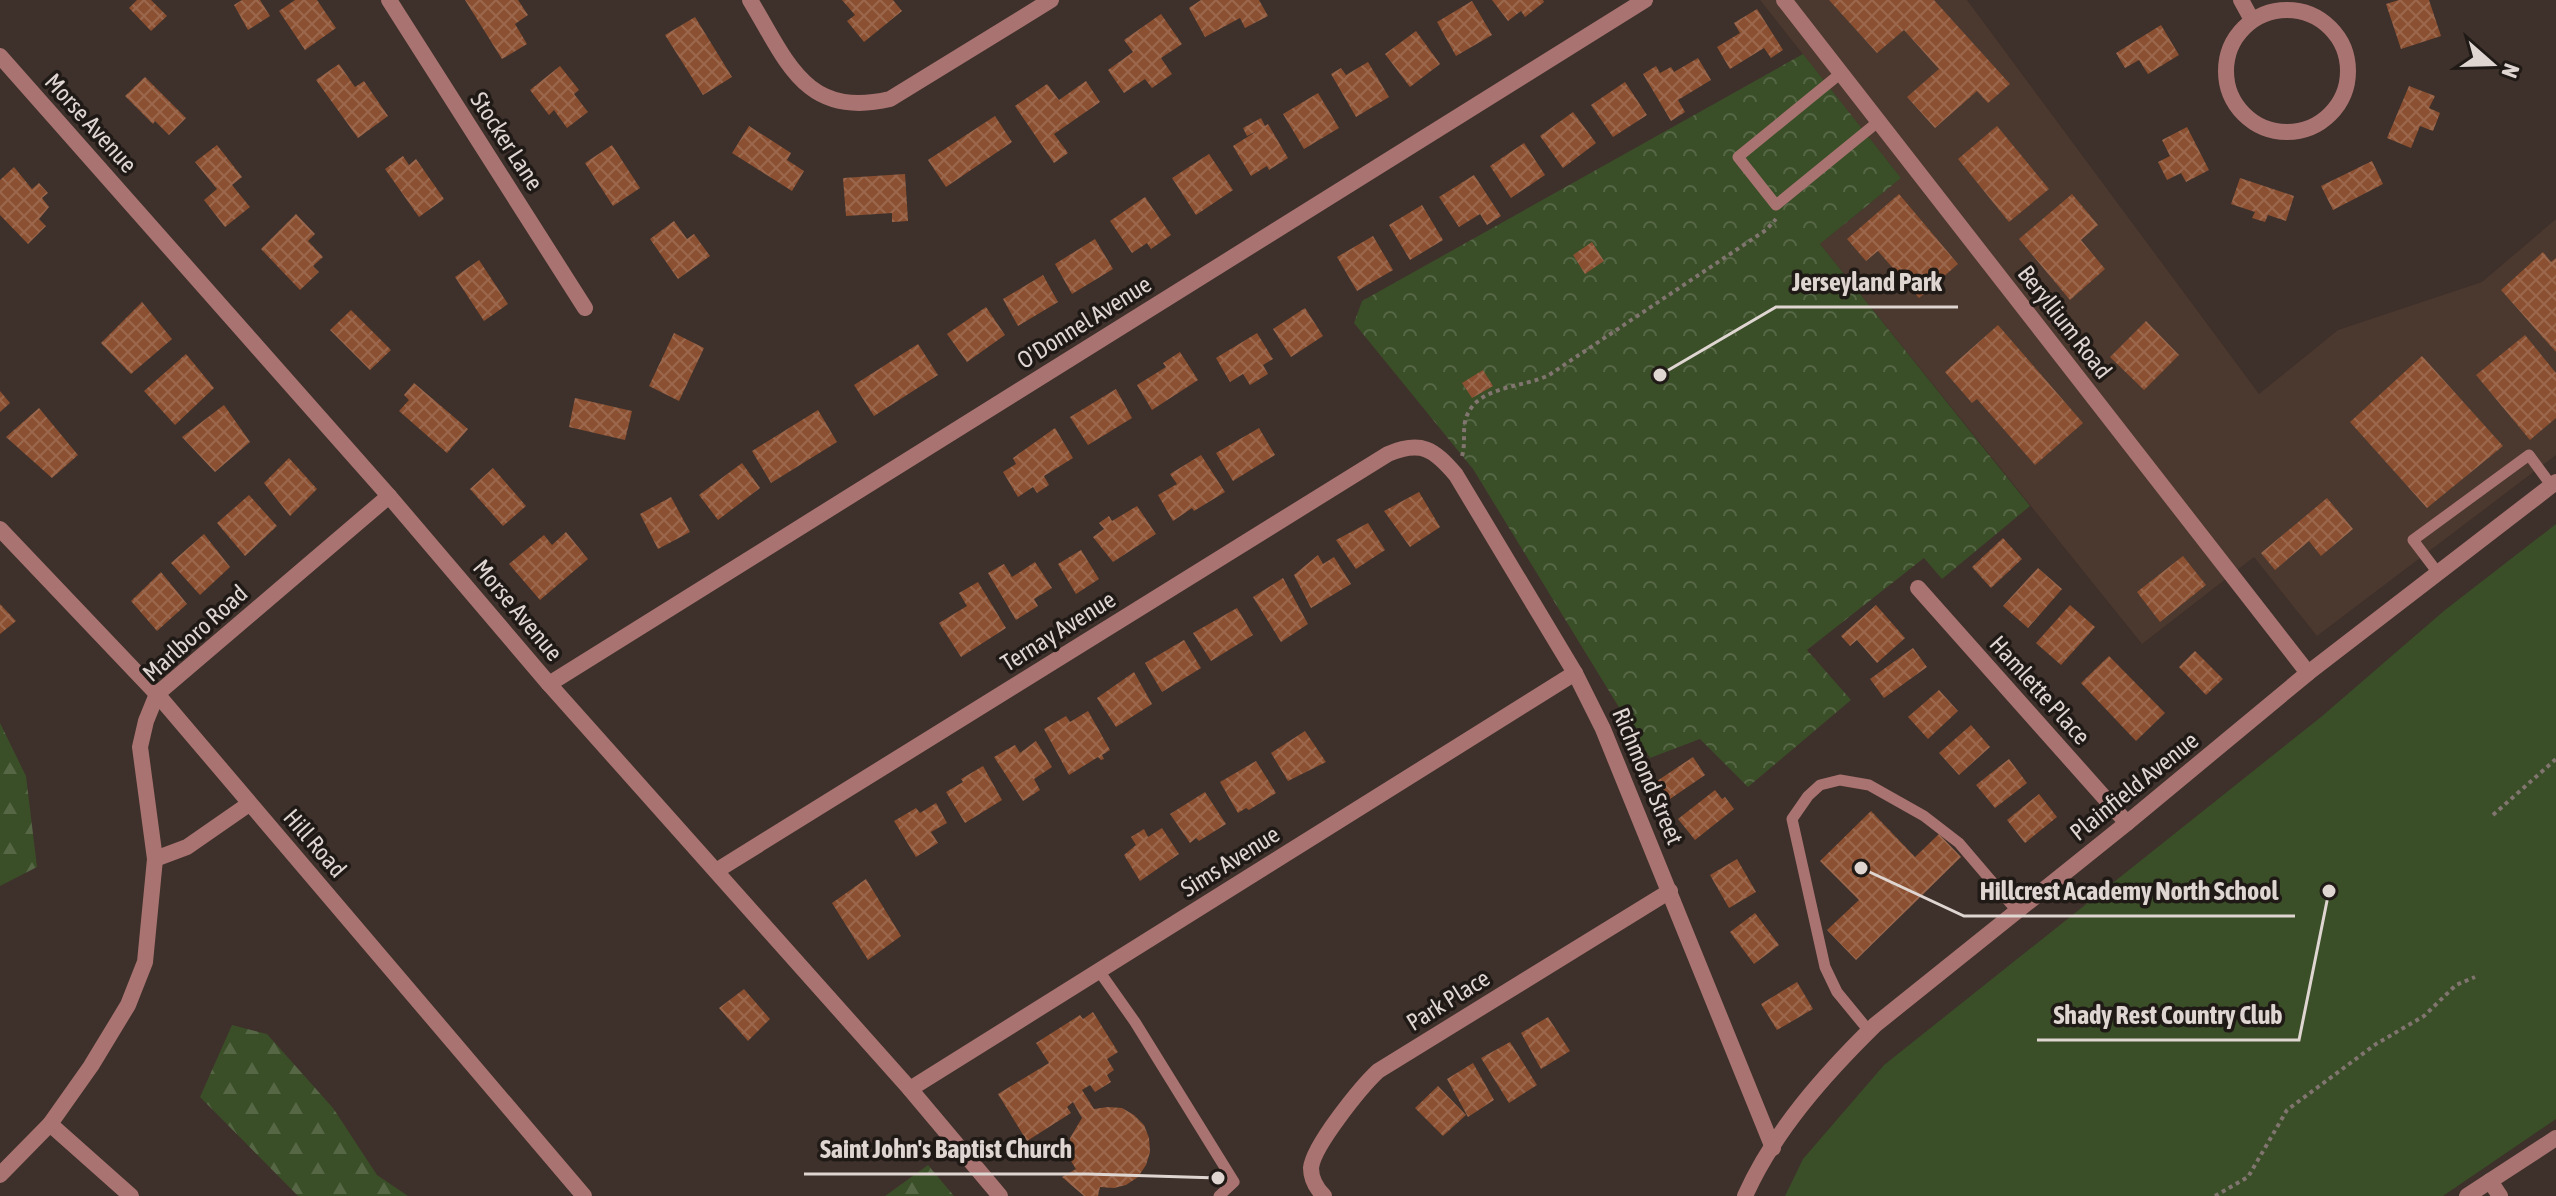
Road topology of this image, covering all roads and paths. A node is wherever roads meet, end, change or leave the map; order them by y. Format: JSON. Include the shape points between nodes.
{"nodes":[{"id":1,"x":389,"y":0,"type":"edge"},
{"id":2,"x":750,"y":0,"type":"edge"},
{"id":3,"x":1051,"y":0,"type":"edge"},
{"id":4,"x":1645,"y":0,"type":"edge"},
{"id":5,"x":1784,"y":0,"type":"edge"},
{"id":6,"x":2241,"y":0,"type":"edge"},
{"id":7,"x":2252,"y":20,"type":"junction"},
{"id":8,"x":0,"y":56,"type":"edge"},
{"id":9,"x":1841,"y":73,"type":"junction"},
{"id":10,"x":1879,"y":121,"type":"junction"},
{"id":11,"x":1776,"y":205,"type":"junction"},
{"id":12,"x":585,"y":308,"type":"dead end"},
{"id":13,"x":1430,"y":450,"type":"joint"},
{"id":14,"x":1456,"y":475,"type":"junction"},
{"id":15,"x":2554,"y":484,"type":"edge"},
{"id":16,"x":389,"y":496,"type":"junction"},
{"id":17,"x":0,"y":529,"type":"edge"},
{"id":18,"x":2438,"y":573,"type":"junction"},
{"id":19,"x":1918,"y":588,"type":"dead end"},
{"id":20,"x":1575,"y":673,"type":"junction"},
{"id":21,"x":2308,"y":673,"type":"junction"},
{"id":22,"x":549,"y":684,"type":"junction"},
{"id":23,"x":157,"y":694,"type":"junction"},
{"id":24,"x":2556,"y":759,"type":"edge"},
{"id":25,"x":249,"y":804,"type":"junction"},
{"id":26,"x":2493,"y":815,"type":"dead end"},
{"id":27,"x":2127,"y":823,"type":"junction"},
{"id":28,"x":155,"y":859,"type":"junction"},
{"id":29,"x":716,"y":871,"type":"junction"},
{"id":30,"x":1670,"y":891,"type":"junction"},
{"id":31,"x":2017,"y":911,"type":"junction"},
{"id":32,"x":1099,"y":971,"type":"junction"},
{"id":33,"x":2475,"y":977,"type":"dead end"},
{"id":34,"x":1869,"y":1031,"type":"junction"},
{"id":35,"x":910,"y":1089,"type":"junction"},
{"id":36,"x":50,"y":1124,"type":"junction"},
{"id":37,"x":2556,"y":1138,"type":"edge"},
{"id":38,"x":1773,"y":1148,"type":"junction"},
{"id":39,"x":0,"y":1175,"type":"edge"},
{"id":40,"x":2490,"y":1181,"type":"junction"},
{"id":41,"x":131,"y":1196,"type":"edge"},
{"id":42,"x":584,"y":1196,"type":"edge"},
{"id":43,"x":1000,"y":1196,"type":"edge"},
{"id":44,"x":1219,"y":1196,"type":"edge"},
{"id":45,"x":1324,"y":1196,"type":"edge"},
{"id":46,"x":1745,"y":1196,"type":"edge"},
{"id":47,"x":2215,"y":1196,"type":"edge"},
{"id":48,"x":2467,"y":1196,"type":"edge"},
{"id":49,"x":2500,"y":1196,"type":"edge"}],
"edges":[{"from":1,"to":12,"type":"street","name":"Stocker Lane"},
{"from":2,"to":3,"type":"street","via":[[804,83],[832,101],[865,105],[890,99]]},
{"from":4,"to":22,"type":"street","name":"O'Donnel Avenue"},
{"from":5,"to":9,"type":"street","name":"Beryllium Road"},
{"from":6,"to":7,"type":"street"},
{"from":7,"to":7,"type":"street","via":[[2238,33],[2226,62],[2226,81],[2239,110],[2254,123],[2285,132],[2321,122],[2335,109],[2348,80],[2347,60],[2334,31],[2302,11],[2282,9]]},
{"from":8,"to":16,"type":"street","name":"Morse Avenue"},
{"from":9,"to":10,"type":"street","name":"Beryllium Road"},
{"from":9,"to":11,"type":"lane","via":[[1738,157]]},
{"from":10,"to":11,"type":"lane"},
{"from":10,"to":21,"type":"street","name":"Beryllium Road"},
{"from":11,"to":14,"type":"path","via":[[1775,221],[1766,230],[1613,334],[1537,381],[1498,390],[1475,405],[1465,424]]},
{"from":13,"to":14,"type":"street","name":"Richmond Street"},
{"from":13,"to":29,"type":"street","name":"Ternay Avenue","via":[[1418,446],[1388,454]]},
{"from":14,"to":20,"type":"street","name":"Richmond Street"},
{"from":15,"to":18,"type":"street","name":"Plainfield Avenue"},
{"from":15,"to":18,"type":"lane","via":[[2529,455],[2413,540]]},
{"from":16,"to":22,"type":"street","name":"Morse Avenue"},
{"from":16,"to":23,"type":"street","name":"Marlboro Road"},
{"from":17,"to":23,"type":"street","name":"Hill Road"},
{"from":18,"to":21,"type":"street","name":"Plainfield Avenue"},
{"from":19,"to":27,"type":"street","name":"Hamlette Place"},
{"from":20,"to":30,"type":"street","name":"Richmond Street"},
{"from":20,"to":32,"type":"street","name":"Sims Avenue"},
{"from":21,"to":27,"type":"street","name":"Plainfield Avenue"},
{"from":22,"to":29,"type":"street","name":"Morse Avenue"},
{"from":23,"to":25,"type":"street","name":"Hill Road"},
{"from":23,"to":28,"type":"street","name":"Marlboro Road","via":[[140,747]]},
{"from":24,"to":26,"type":"path"},
{"from":25,"to":28,"type":"street","via":[[187,847]]},
{"from":25,"to":42,"type":"street","name":"Hill Road"},
{"from":27,"to":31,"type":"street","name":"Plainfield Avenue"},
{"from":28,"to":36,"type":"street","name":"Marlboro Road","via":[[140,977],[121,1018]]},
{"from":29,"to":35,"type":"street","name":"Morse Avenue"},
{"from":30,"to":38,"type":"street","name":"Richmond Street"},
{"from":30,"to":45,"type":"street","name":"Park Place","via":[[1378,1071],[1360,1088],[1316,1153],[1311,1169]]},
{"from":31,"to":34,"type":"street","name":"Plainfield Avenue"},
{"from":31,"to":34,"type":"lane","via":[[1959,843],[1924,816],[1869,785],[1840,780],[1820,785],[1792,819],[1802,870],[1825,967],[1837,992]]},
{"from":32,"to":35,"type":"street","name":"Sims Avenue"},
{"from":32,"to":44,"type":"lane","via":[[1234,1182]]},
{"from":33,"to":47,"type":"path","via":[[2456,985],[2424,1016],[2376,1044],[2287,1110],[2248,1177]]},
{"from":34,"to":38,"type":"street","name":"Plainfield Avenue","via":[[1809,1097]]},
{"from":35,"to":43,"type":"street","name":"Morse Avenue"},
{"from":36,"to":39,"type":"street","name":"Marlboro Road"},
{"from":36,"to":41,"type":"street"},
{"from":37,"to":40,"type":"street"},
{"from":38,"to":46,"type":"street","name":"Plainfield Avenue"},
{"from":40,"to":48,"type":"street"},
{"from":40,"to":49,"type":"street"}]}
